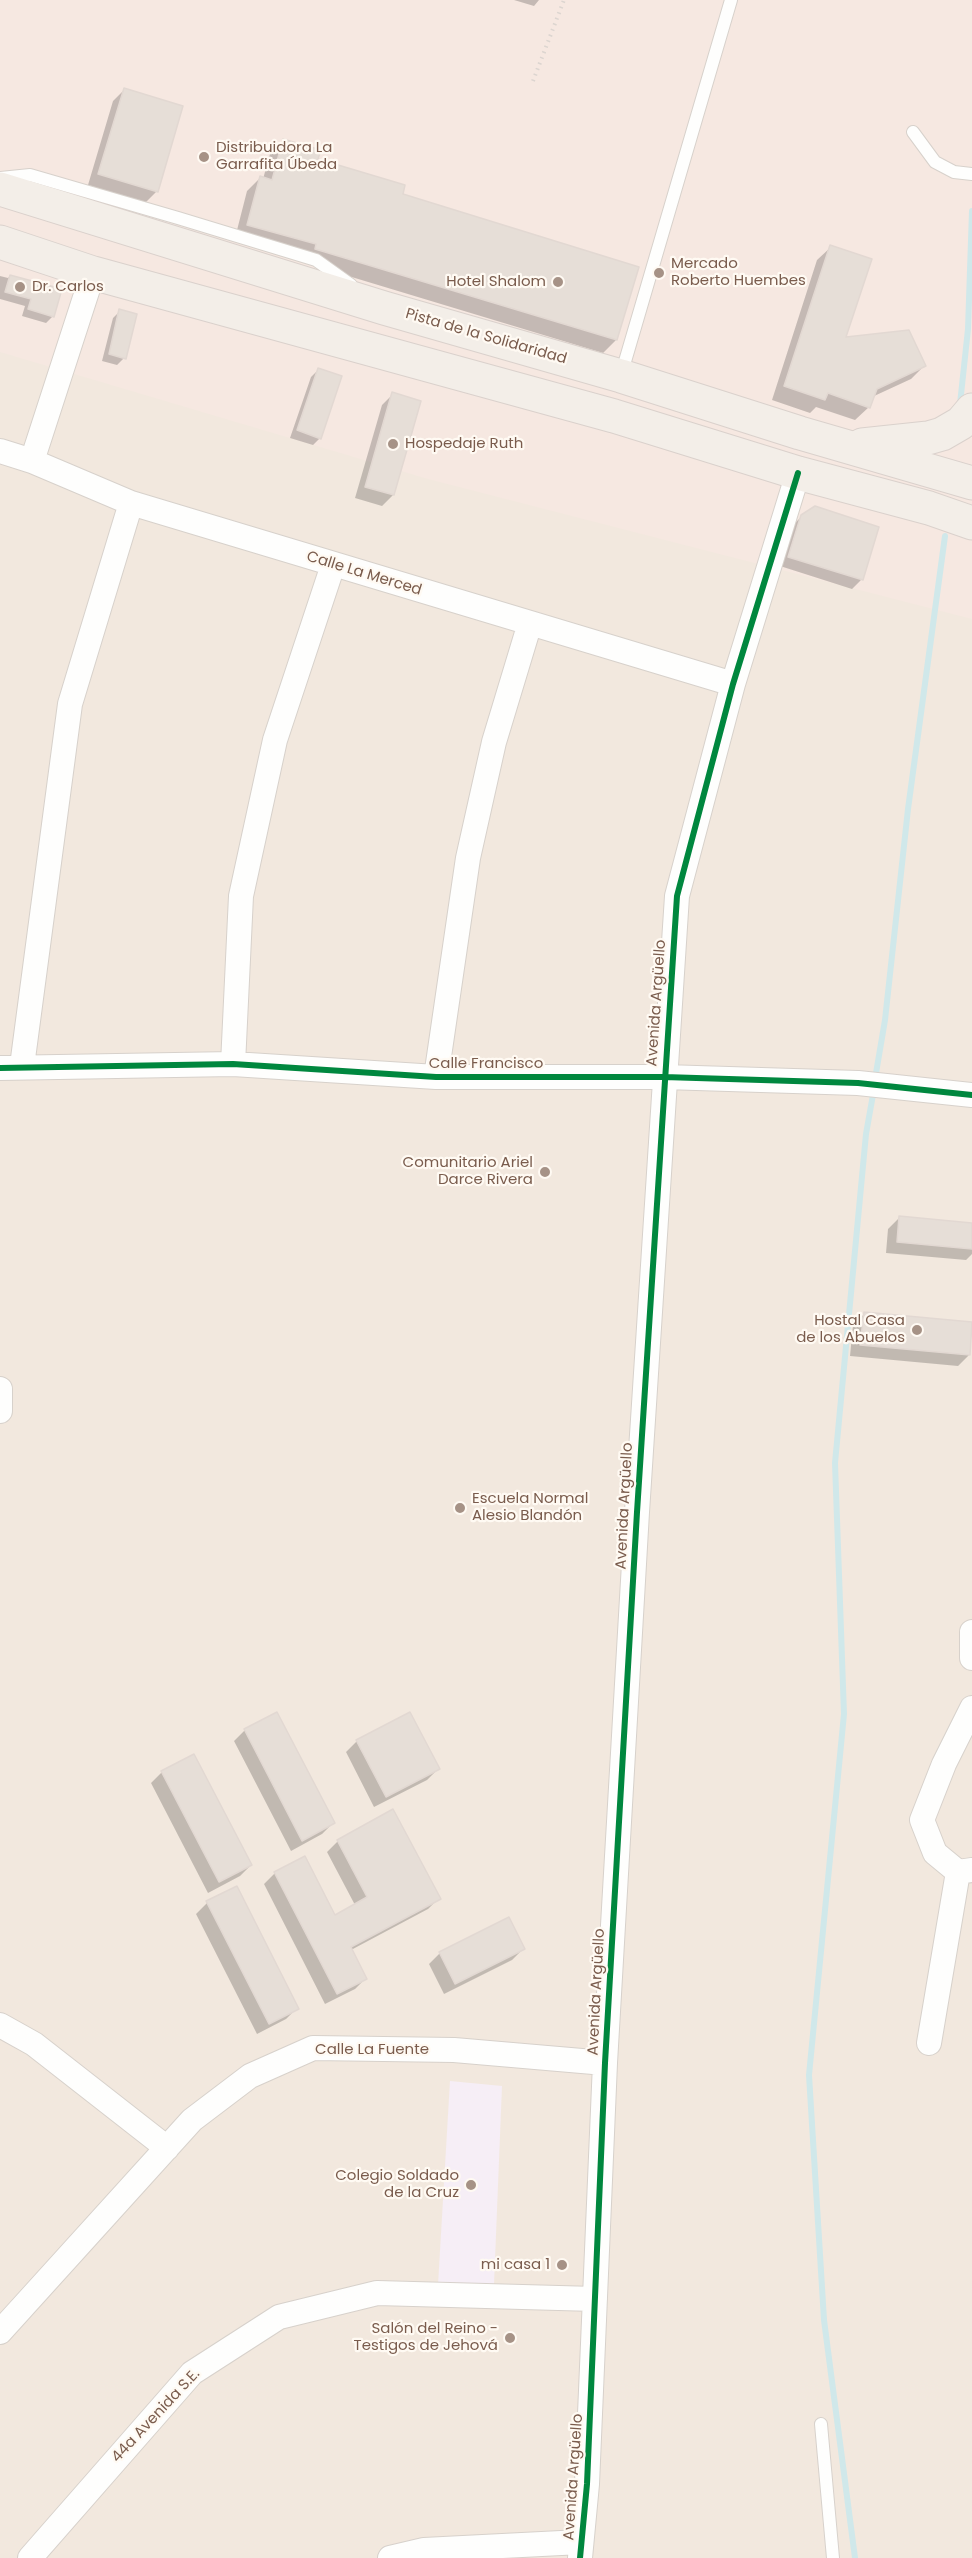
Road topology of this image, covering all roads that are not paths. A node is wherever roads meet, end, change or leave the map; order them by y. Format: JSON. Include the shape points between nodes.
{"nodes":[{"id":1,"x":731,"y":0,"type":"edge"},
{"id":2,"x":913,"y":132,"type":"dead end"},
{"id":3,"x":972,"y":174,"type":"edge"},
{"id":4,"x":0,"y":178,"type":"edge"},
{"id":5,"x":0,"y":189,"type":"edge"},
{"id":6,"x":0,"y":242,"type":"edge"},
{"id":7,"x":93,"y":273,"type":"junction"},
{"id":8,"x":384,"y":308,"type":"junction"},
{"id":9,"x":621,"y":376,"type":"junction"},
{"id":10,"x":972,"y":410,"type":"edge"},
{"id":11,"x":845,"y":446,"type":"junction"},
{"id":12,"x":0,"y":452,"type":"edge"},
{"id":13,"x":32,"y":461,"type":"junction"},
{"id":14,"x":798,"y":473,"type":"junction"},
{"id":15,"x":972,"y":483,"type":"edge"},
{"id":16,"x":131,"y":503,"type":"junction"},
{"id":17,"x":972,"y":523,"type":"edge"},
{"id":18,"x":333,"y":565,"type":"junction"},
{"id":19,"x":530,"y":623,"type":"junction"},
{"id":20,"x":733,"y":684,"type":"junction"},
{"id":21,"x":233,"y":1064,"type":"junction"},
{"id":22,"x":11,"y":1067,"type":"edge"},
{"id":23,"x":436,"y":1077,"type":"junction"},
{"id":24,"x":664,"y":1077,"type":"junction"},
{"id":25,"x":972,"y":1095,"type":"edge"},
{"id":26,"x":0,"y":1389,"type":"edge"},
{"id":27,"x":0,"y":1412,"type":"edge"},
{"id":28,"x":972,"y":1632,"type":"edge"},
{"id":29,"x":972,"y":1658,"type":"edge"},
{"id":30,"x":972,"y":1708,"type":"edge"},
{"id":31,"x":965,"y":1871,"type":"edge"},
{"id":32,"x":0,"y":2025,"type":"edge"},
{"id":33,"x":929,"y":2043,"type":"dead end"},
{"id":34,"x":605,"y":2063,"type":"junction"},
{"id":35,"x":167,"y":2148,"type":"junction"},
{"id":36,"x":595,"y":2300,"type":"junction"},
{"id":37,"x":0,"y":2331,"type":"edge"},
{"id":38,"x":821,"y":2424,"type":"dead end"},
{"id":39,"x":581,"y":2550,"type":"edge"},
{"id":40,"x":30,"y":2558,"type":"edge"},
{"id":41,"x":390,"y":2558,"type":"edge"},
{"id":42,"x":833,"y":2558,"type":"edge"}],
"edges":[{"from":1,"to":9,"type":"lane"},
{"from":2,"to":3,"type":"lane","via":[[935,162],[954,172]]},
{"from":4,"to":8,"type":"lane","via":[[30,175],[316,260]]},
{"from":5,"to":8,"type":"main road","name":"Pista de la Solidaridad"},
{"from":6,"to":7,"type":"main road"},
{"from":7,"to":13,"type":"street"},
{"from":7,"to":14,"type":"main road","via":[[614,416]]},
{"from":8,"to":9,"type":"main road","name":"Pista de la Solidaridad"},
{"from":9,"to":11,"type":"main road","name":"Pista de la Solidaridad"},
{"from":10,"to":11,"type":"main road","via":[[954,428],[935,436]]},
{"from":11,"to":15,"type":"main road","name":"Pista de la Solidaridad"},
{"from":12,"to":13,"type":"street","name":"Calle La Merced"},
{"from":13,"to":16,"type":"street","name":"Calle La Merced"},
{"from":14,"to":17,"type":"main road"},
{"from":14,"to":20,"type":"street","name":"Avenida Argüello"},
{"from":16,"to":18,"type":"street","name":"Calle La Merced"},
{"from":16,"to":22,"type":"street","via":[[70,704]]},
{"from":18,"to":19,"type":"street","name":"Calle La Merced"},
{"from":18,"to":21,"type":"street","via":[[275,740],[241,896]]},
{"from":19,"to":20,"type":"street","name":"Calle La Merced"},
{"from":19,"to":23,"type":"street","via":[[494,742],[468,858]]},
{"from":20,"to":24,"type":"street","name":"Avenida Argüello","via":[[677,896]]},
{"from":21,"to":22,"type":"street","name":"Calle Francisco"},
{"from":21,"to":23,"type":"street","name":"Calle Francisco"},
{"from":23,"to":24,"type":"street","name":"Calle Francisco"},
{"from":24,"to":25,"type":"street","name":"Calle Francisco","via":[[858,1083]]},
{"from":24,"to":34,"type":"street","name":"Avenida Argüello"},
{"from":26,"to":27,"type":"street"},
{"from":28,"to":29,"type":"street"},
{"from":30,"to":31,"type":"street","via":[[922,1820],[935,1853]]},
{"from":31,"to":33,"type":"street"},
{"from":32,"to":35,"type":"street","via":[[34,2044]]},
{"from":34,"to":35,"type":"street","name":"Calle La Fuente","via":[[454,2050],[313,2048],[250,2076],[192,2120]]},
{"from":34,"to":36,"type":"street","name":"Avenida Argüello"},
{"from":35,"to":37,"type":"street","name":"Calle La Fuente"},
{"from":36,"to":39,"type":"street","name":"Avenida Argüello"},
{"from":36,"to":40,"type":"street","name":"44a Avenida S.E.","via":[[377,2293],[279,2317],[192,2373]]},
{"from":38,"to":42,"type":"lane"},
{"from":39,"to":41,"type":"street","via":[[424,2550]]}]}
